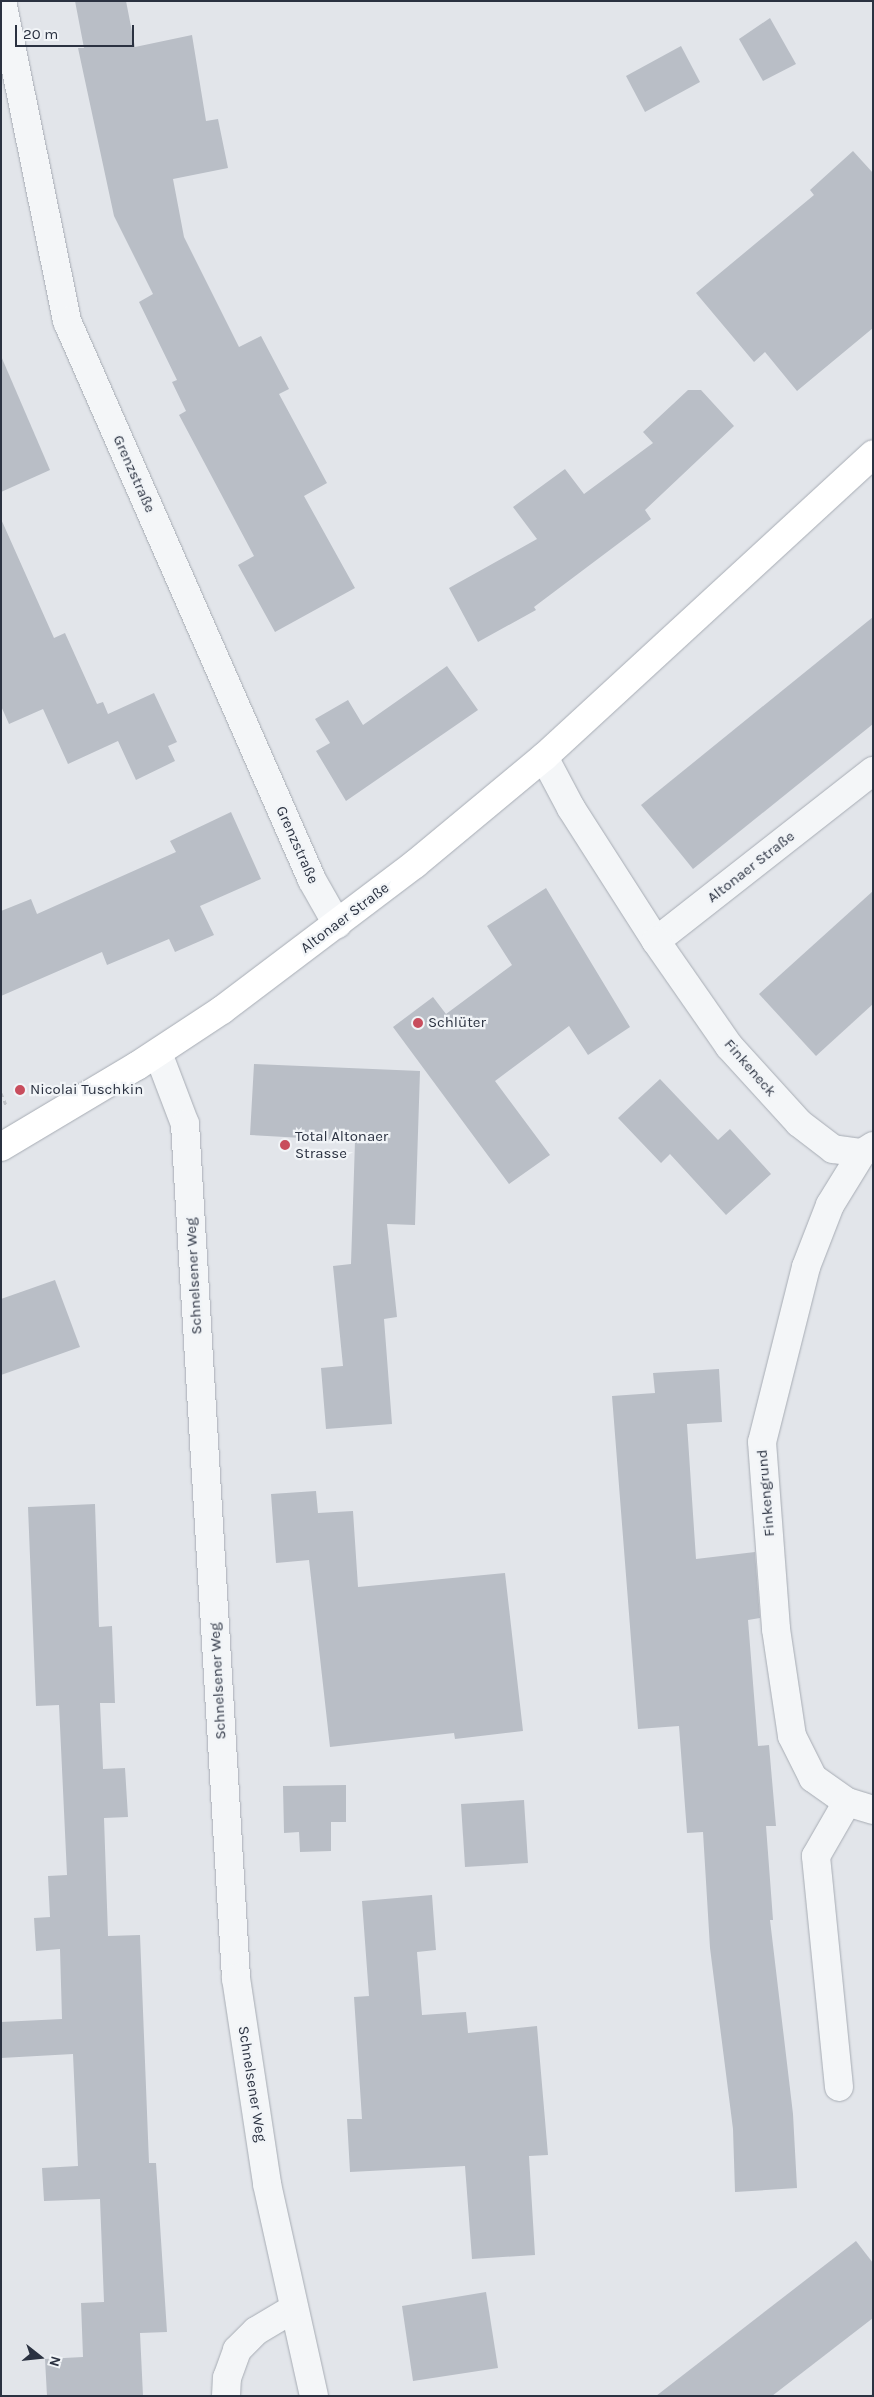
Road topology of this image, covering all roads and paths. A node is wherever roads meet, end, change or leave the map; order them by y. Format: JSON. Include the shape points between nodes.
{"nodes":[{"id":1,"x":2,"y":1,"type":"edge"},
{"id":2,"x":873,"y":454,"type":"edge"},
{"id":3,"x":544,"y":757,"type":"junction"},
{"id":4,"x":873,"y":771,"type":"edge"},
{"id":5,"x":337,"y":924,"type":"junction"},
{"id":6,"x":656,"y":941,"type":"junction"},
{"id":7,"x":148,"y":1059,"type":"junction"},
{"id":8,"x":1,"y":1094,"type":"edge"},
{"id":9,"x":6,"y":1105,"type":"dead end"},
{"id":10,"x":1,"y":1146,"type":"edge"},
{"id":11,"x":867,"y":1150,"type":"edge"},
{"id":12,"x":847,"y":1802,"type":"junction"},
{"id":13,"x":873,"y":1810,"type":"edge"},
{"id":14,"x":839,"y":2087,"type":"dead end"},
{"id":15,"x":293,"y":2309,"type":"junction"},
{"id":16,"x":226,"y":2396,"type":"edge"},
{"id":17,"x":314,"y":2396,"type":"edge"}],
"edges":[{"from":1,"to":5,"type":"street","name":"Grenzstraße","via":[[67,321],[312,880]]},
{"from":2,"to":3,"type":"main road","name":"Altonaer Straße"},
{"from":3,"to":5,"type":"main road","name":"Altonaer Straße"},
{"from":3,"to":6,"type":"street","via":[[571,808]]},
{"from":4,"to":6,"type":"street","name":"Altonaer Straße"},
{"from":5,"to":7,"type":"main road","name":"Altonaer Straße"},
{"from":6,"to":11,"type":"street","name":"Finkeneck","via":[[729,1046],[799,1123],[833,1149]]},
{"from":7,"to":10,"type":"main road","name":"Altonaer Straße"},
{"from":7,"to":15,"type":"street","name":"Schnelsener Weg","via":[[185,1124],[236,1978],[268,2184]]},
{"from":8,"to":9,"type":"path"},
{"from":11,"to":12,"type":"street","name":"Finkengrund","via":[[830,1205],[806,1267],[762,1442],[776,1630],[792,1736],[814,1778]]},
{"from":12,"to":13,"type":"street","name":"Finkengrund"},
{"from":12,"to":14,"type":"street","via":[[816,1856]]},
{"from":15,"to":16,"type":"street","via":[[256,2332],[237,2350],[227,2378]]},
{"from":15,"to":17,"type":"street","name":"Schnelsener Weg"}]}
